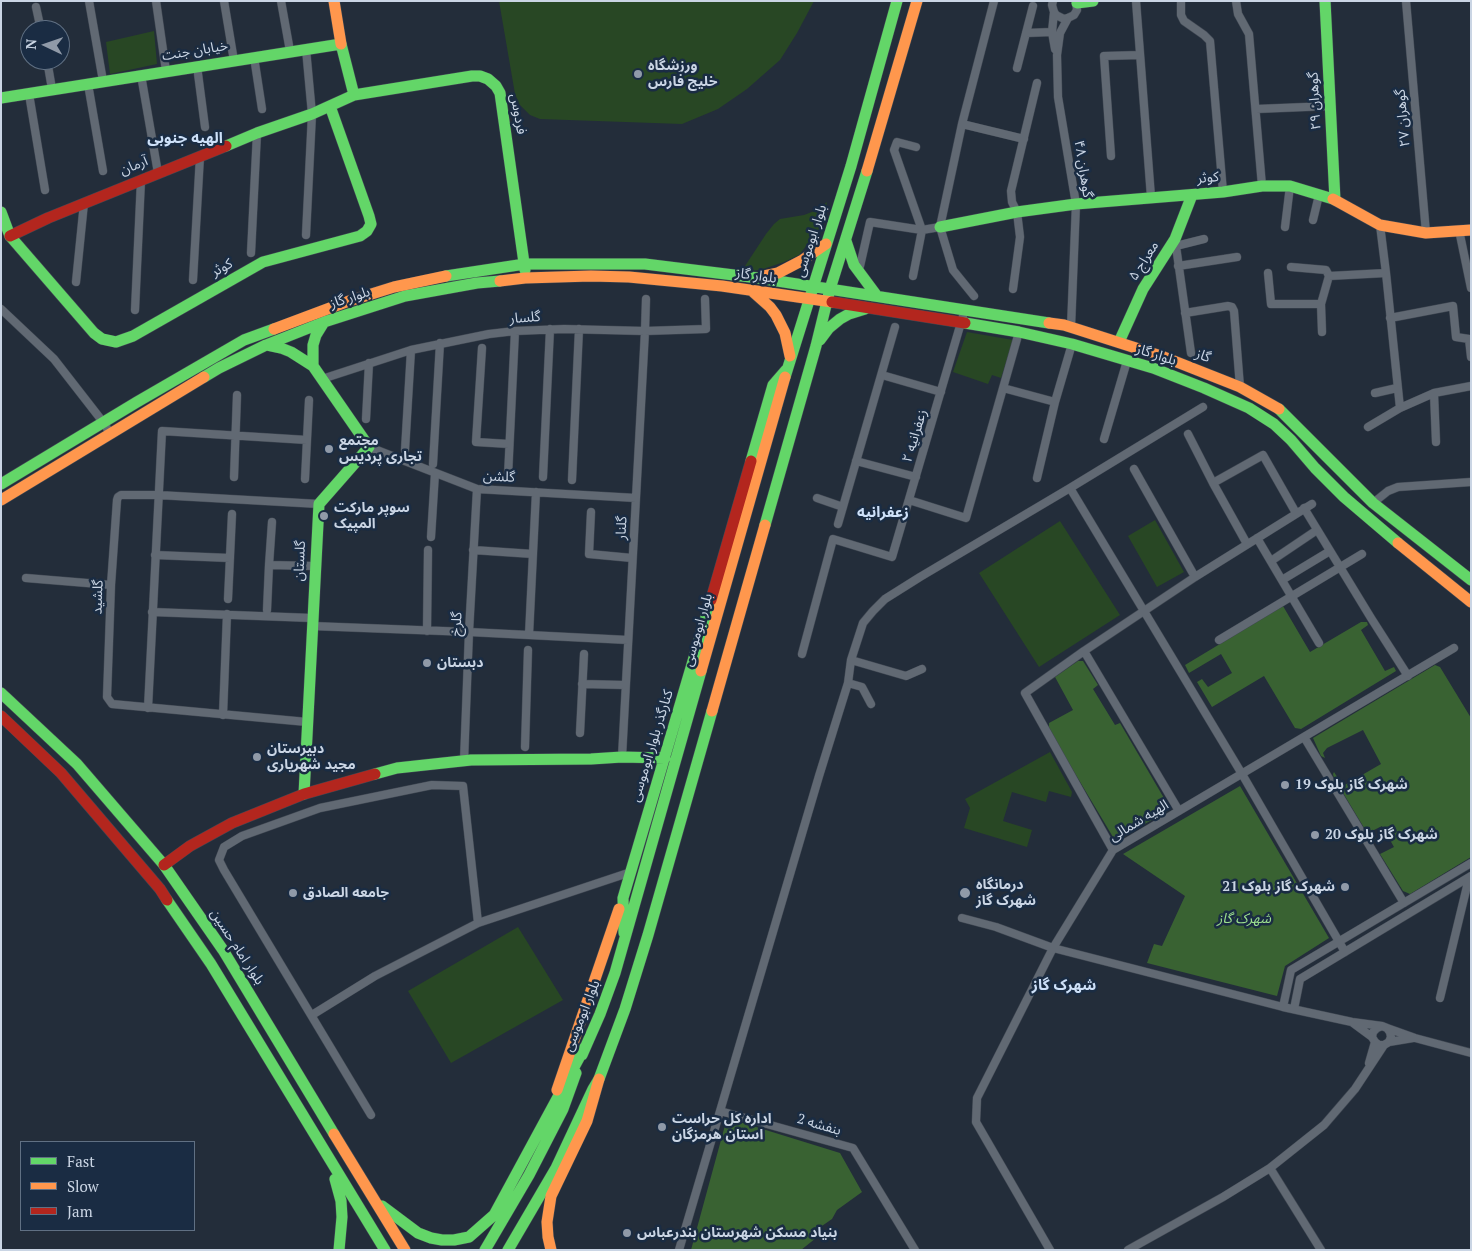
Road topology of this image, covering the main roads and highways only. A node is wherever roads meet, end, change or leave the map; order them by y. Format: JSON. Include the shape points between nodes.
{"nodes":[{"id":1,"x":334,"y":1,"type":"edge"},
{"id":2,"x":897,"y":1,"type":"edge"},
{"id":3,"x":917,"y":1,"type":"edge"},
{"id":4,"x":1093,"y":1,"type":"edge"},
{"id":5,"x":1325,"y":1,"type":"edge"},
{"id":6,"x":1076,"y":2,"type":"edge"},
{"id":7,"x":341,"y":44,"type":"junction"},
{"id":8,"x":354,"y":95,"type":"junction"},
{"id":9,"x":1,"y":98,"type":"edge"},
{"id":10,"x":330,"y":106,"type":"junction"},
{"id":11,"x":1192,"y":195,"type":"junction"},
{"id":12,"x":1335,"y":200,"type":"junction"},
{"id":13,"x":1,"y":212,"type":"edge"},
{"id":14,"x":940,"y":227,"type":"road end"},
{"id":15,"x":1465,"y":230,"type":"edge"},
{"id":16,"x":10,"y":236,"type":"junction"},
{"id":17,"x":846,"y":241,"type":"junction"},
{"id":18,"x":826,"y":244,"type":"junction"},
{"id":19,"x":524,"y":264,"type":"junction"},
{"id":20,"x":524,"y":278,"type":"junction"},
{"id":21,"x":758,"y":278,"type":"junction"},
{"id":22,"x":812,"y":286,"type":"junction"},
{"id":23,"x":830,"y":289,"type":"junction"},
{"id":24,"x":752,"y":291,"type":"junction"},
{"id":25,"x":877,"y":296,"type":"junction"},
{"id":26,"x":808,"y":299,"type":"junction"},
{"id":27,"x":827,"y":302,"type":"junction"},
{"id":28,"x":869,"y":308,"type":"junction"},
{"id":29,"x":324,"y":322,"type":"junction"},
{"id":30,"x":1119,"y":342,"type":"junction"},
{"id":31,"x":266,"y":344,"type":"junction"},
{"id":32,"x":816,"y":346,"type":"junction"},
{"id":33,"x":789,"y":364,"type":"junction"},
{"id":34,"x":313,"y":366,"type":"junction"},
{"id":35,"x":1,"y":484,"type":"edge"},
{"id":36,"x":754,"y":491,"type":"junction"},
{"id":37,"x":1,"y":500,"type":"edge"},
{"id":38,"x":738,"y":506,"type":"junction"},
{"id":39,"x":1471,"y":580,"type":"edge"},
{"id":40,"x":726,"y":587,"type":"junction"},
{"id":41,"x":1471,"y":602,"type":"edge"},
{"id":42,"x":708,"y":607,"type":"junction"},
{"id":43,"x":1,"y":693,"type":"edge"},
{"id":44,"x":1,"y":716,"type":"edge"},
{"id":45,"x":665,"y":758,"type":"junction"},
{"id":46,"x":304,"y":794,"type":"junction"},
{"id":47,"x":164,"y":865,"type":"junction"},
{"id":48,"x":623,"y":898,"type":"junction"},
{"id":49,"x":625,"y":939,"type":"junction"},
{"id":50,"x":585,"y":1047,"type":"junction"},
{"id":51,"x":599,"y":1080,"type":"junction"},
{"id":52,"x":549,"y":1113,"type":"junction"},
{"id":53,"x":329,"y":1158,"type":"junction"},
{"id":54,"x":373,"y":1199,"type":"junction"},
{"id":55,"x":339,"y":1250,"type":"edge"},
{"id":56,"x":385,"y":1250,"type":"edge"},
{"id":57,"x":405,"y":1250,"type":"edge"},
{"id":58,"x":485,"y":1250,"type":"edge"},
{"id":59,"x":508,"y":1250,"type":"edge"},
{"id":60,"x":551,"y":1250,"type":"edge"}],
"edges":[{"from":1,"to":7,"type":"main road"},
{"from":2,"to":18,"type":"main road","name":"بلوار ابوموسی"},
{"from":3,"to":17,"type":"main road"},
{"from":4,"to":6,"type":"main road"},
{"from":5,"to":12,"type":"main road","name":"گوهران ۲۹"},
{"from":7,"to":8,"type":"main road"},
{"from":7,"to":9,"type":"main road","name":"خیابان جنت"},
{"from":8,"to":10,"type":"main road","name":"آرمان"},
{"from":8,"to":19,"type":"main road","name":"فردوس","via":[[472,76],[488,79],[496,86],[500,93]]},
{"from":10,"to":16,"type":"main road","name":"آرمان","via":[[84,203]]},
{"from":10,"to":16,"type":"main road","name":"کوثر","via":[[369,216],[371,224],[367,231],[360,236],[264,262],[133,336],[116,342],[94,333]]},
{"from":11,"to":12,"type":"main road","name":"کوثر","via":[[1262,186],[1290,186]]},
{"from":11,"to":14,"type":"main road","name":"کوثر","via":[[1076,204]]},
{"from":11,"to":30,"type":"main road","name":"معراج ۵","via":[[1175,243],[1143,289]]},
{"from":12,"to":15,"type":"main road","name":"کوثر","via":[[1380,225],[1426,233]]},
{"from":13,"to":16,"type":"main road"},
{"from":17,"to":23,"type":"main road"},
{"from":17,"to":25,"type":"main road","via":[[854,265]]},
{"from":18,"to":21,"type":"main road","via":[[778,273]]},
{"from":18,"to":22,"type":"main road","name":"بلوار ابوموسی"},
{"from":19,"to":20,"type":"main road"},
{"from":19,"to":21,"type":"main road","name":"بلوار گاز","via":[[645,264]]},
{"from":19,"to":35,"type":"main road","name":"بلوار گاز","via":[[394,287],[244,340]]},
{"from":20,"to":24,"type":"main road","name":"بلوار گاز","via":[[630,277]]},
{"from":20,"to":29,"type":"main road","name":"بلوار گاز","via":[[405,296]]},
{"from":21,"to":22,"type":"main road","name":"بلوار گاز"},
{"from":22,"to":23,"type":"main road","name":"بلوار گاز"},
{"from":22,"to":26,"type":"main road","name":"بلوار ابوموسی"},
{"from":23,"to":25,"type":"main road","name":"گاز"},
{"from":23,"to":27,"type":"main road"},
{"from":24,"to":26,"type":"main road","name":"بلوار گاز"},
{"from":24,"to":33,"type":"main road","via":[[779,320],[788,343]]},
{"from":25,"to":30,"type":"main road","name":"گاز","via":[[1064,325]]},
{"from":26,"to":27,"type":"main road","name":"بلوار گاز"},
{"from":26,"to":33,"type":"main road","name":"بلوار ابوموسی"},
{"from":27,"to":28,"type":"main road","name":"بلوار گاز"},
{"from":27,"to":32,"type":"main road"},
{"from":28,"to":32,"type":"main road","via":[[840,319]]},
{"from":28,"to":41,"type":"main road","name":"بلوار گاز","via":[[1019,332],[1072,344],[1153,368],[1249,408],[1274,424],[1344,497],[1378,527]]},
{"from":29,"to":31,"type":"main road","name":"بلوار گاز"},
{"from":29,"to":34,"type":"main road","via":[[313,345]]},
{"from":30,"to":39,"type":"main road","name":"گاز","via":[[1240,387],[1276,406],[1373,503]]},
{"from":31,"to":34,"type":"main road","via":[[291,352]]},
{"from":31,"to":37,"type":"main road","name":"بلوار گاز","via":[[210,373]]},
{"from":32,"to":51,"type":"main road","via":[[648,935]]},
{"from":33,"to":36,"type":"main road","name":"بلوار ابوموسی"},
{"from":33,"to":38,"type":"main road","name":"کنارگذر بلوار ابوموسی","via":[[773,384]]},
{"from":34,"to":46,"type":"main road","name":"گلستان","via":[[368,447],[318,504]]},
{"from":36,"to":38,"type":"main road"},
{"from":36,"to":40,"type":"main road","name":"بلوار ابوموسی"},
{"from":38,"to":42,"type":"main road","name":"کنارگذر بلوار ابوموسی"},
{"from":40,"to":42,"type":"main road"},
{"from":40,"to":49,"type":"main road","name":"بلوار ابوموسی"},
{"from":42,"to":45,"type":"main road","name":"کنارگذر بلوار ابوموسی"},
{"from":43,"to":47,"type":"main road","name":"بلوار امام حسین","via":[[76,764]]},
{"from":44,"to":53,"type":"main road","via":[[61,773],[160,889],[211,964]]},
{"from":45,"to":46,"type":"main road","via":[[464,761],[397,768]]},
{"from":45,"to":48,"type":"main road","name":"کنارگذر بلوار ابوموسی"},
{"from":46,"to":47,"type":"main road","via":[[232,823],[190,846]]},
{"from":47,"to":54,"type":"main road","name":"بلوار امام حسین","via":[[224,950]]},
{"from":48,"to":49,"type":"main road","name":"کنارگذر بلوار ابوموسی"},
{"from":48,"to":52,"type":"main road"},
{"from":49,"to":50,"type":"main road","name":"بلوار ابوموسی","via":[[600,1014]]},
{"from":50,"to":52,"type":"main road"},
{"from":50,"to":58,"type":"main road","name":"بلوار ابوموسی","via":[[563,1109]]},
{"from":51,"to":59,"type":"main road","via":[[556,1168]]},
{"from":51,"to":60,"type":"main road","via":[[583,1129],[551,1196],[548,1237]]},
{"from":52,"to":54,"type":"main road","via":[[494,1215],[469,1237],[442,1240],[418,1233]]},
{"from":53,"to":55,"type":"main road","via":[[341,1201]]},
{"from":53,"to":56,"type":"main road"},
{"from":54,"to":57,"type":"main road","name":"بلوار امام حسین"}]}
